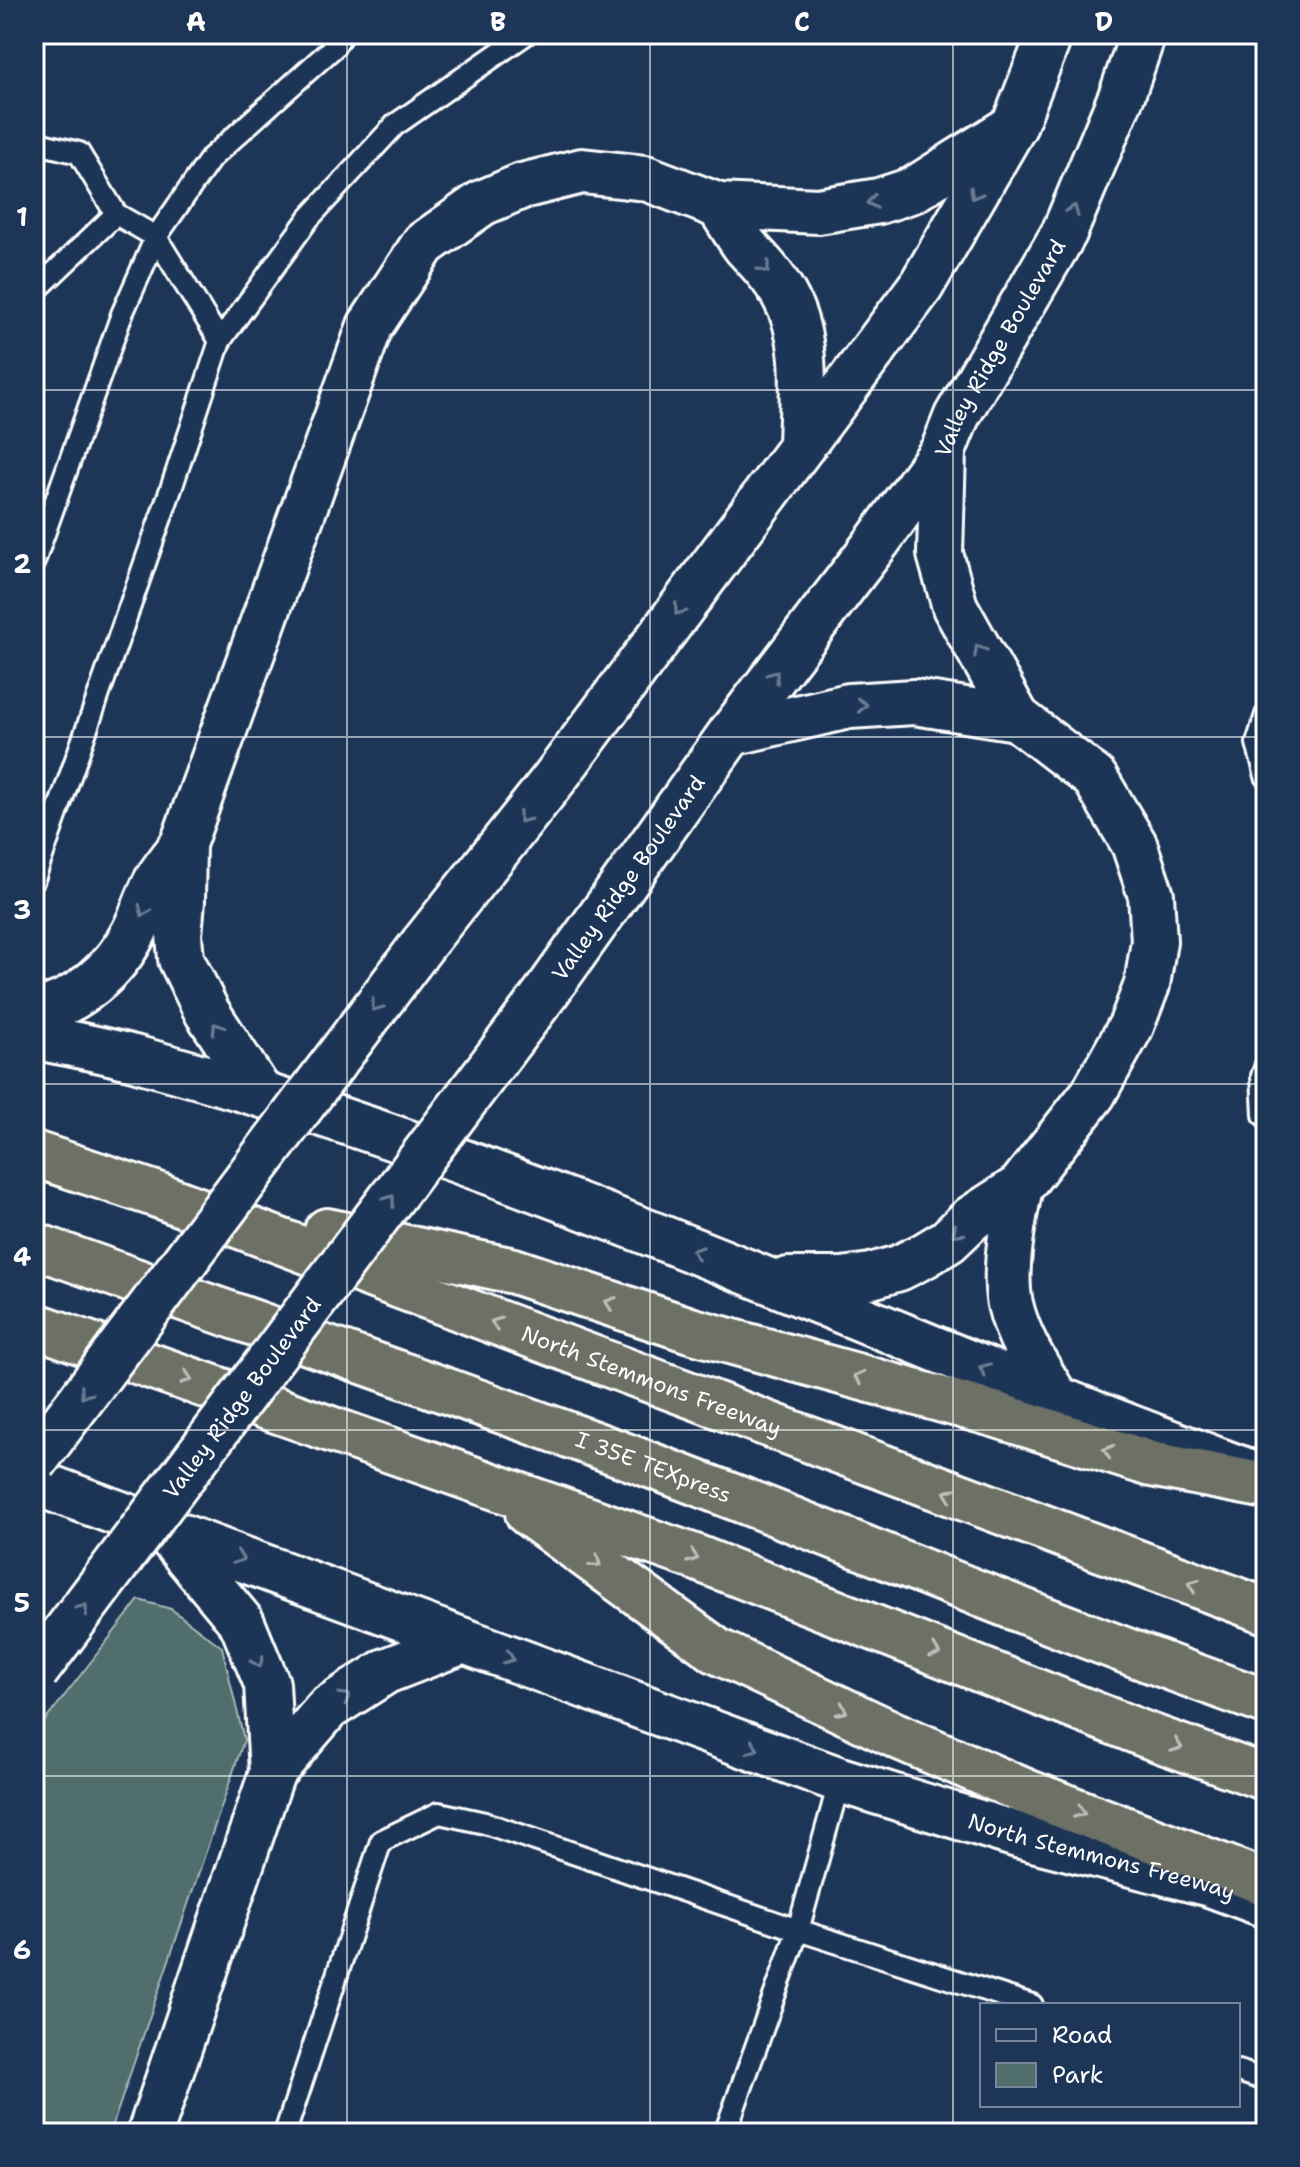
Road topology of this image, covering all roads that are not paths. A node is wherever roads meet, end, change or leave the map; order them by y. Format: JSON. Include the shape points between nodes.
{"nodes":[{"id":1,"x":342,"y":34,"type":"edge"},
{"id":2,"x":526,"y":34,"type":"edge"},
{"id":3,"x":1050,"y":34,"type":"edge"},
{"id":4,"x":1143,"y":34,"type":"edge"},
{"id":5,"x":1014,"y":126,"type":"junction"},
{"id":6,"x":34,"y":142,"type":"edge"},
{"id":7,"x":719,"y":206,"type":"junction"},
{"id":8,"x":116,"y":214,"type":"junction"},
{"id":9,"x":156,"y":237,"type":"junction"},
{"id":10,"x":34,"y":292,"type":"edge"},
{"id":11,"x":220,"y":341,"type":"junction"},
{"id":12,"x":801,"y":446,"type":"junction"},
{"id":13,"x":943,"y":451,"type":"junction"},
{"id":14,"x":34,"y":562,"type":"edge"},
{"id":15,"x":1266,"y":715,"type":"edge"},
{"id":16,"x":1017,"y":718,"type":"junction"},
{"id":17,"x":731,"y":733,"type":"junction"},
{"id":18,"x":1266,"y":776,"type":"edge"},
{"id":19,"x":183,"y":844,"type":"junction"},
{"id":20,"x":34,"y":879,"type":"edge"},
{"id":21,"x":34,"y":1012,"type":"edge"},
{"id":22,"x":34,"y":1036,"type":"edge"},
{"id":23,"x":1266,"y":1065,"type":"edge"},
{"id":24,"x":260,"y":1093,"type":"junction"},
{"id":25,"x":1266,"y":1117,"type":"edge"},
{"id":26,"x":34,"y":1154,"type":"edge"},
{"id":27,"x":1020,"y":1187,"type":"junction"},
{"id":28,"x":155,"y":1194,"type":"junction"},
{"id":29,"x":34,"y":1245,"type":"edge"},
{"id":30,"x":770,"y":1280,"type":"junction"},
{"id":31,"x":34,"y":1325,"type":"edge"},
{"id":32,"x":1056,"y":1398,"type":"junction"},
{"id":33,"x":34,"y":1462,"type":"edge"},
{"id":34,"x":1266,"y":1479,"type":"edge"},
{"id":35,"x":34,"y":1482,"type":"edge"},
{"id":36,"x":488,"y":1483,"type":"junction"},
{"id":37,"x":1266,"y":1486,"type":"edge"},
{"id":38,"x":166,"y":1531,"type":"junction"},
{"id":39,"x":1266,"y":1611,"type":"edge"},
{"id":40,"x":463,"y":1641,"type":"junction"},
{"id":41,"x":35,"y":1672,"type":"edge"},
{"id":42,"x":1266,"y":1702,"type":"edge"},
{"id":43,"x":272,"y":1773,"type":"junction"},
{"id":44,"x":1266,"y":1778,"type":"edge"},
{"id":45,"x":840,"y":1780,"type":"junction"},
{"id":46,"x":1266,"y":1883,"type":"edge"},
{"id":47,"x":1266,"y":1905,"type":"edge"},
{"id":48,"x":798,"y":1930,"type":"junction"},
{"id":49,"x":1026,"y":2003,"type":"edge"},
{"id":50,"x":1240,"y":2072,"type":"edge"},
{"id":51,"x":1266,"y":2080,"type":"edge"},
{"id":52,"x":150,"y":2133,"type":"edge"},
{"id":53,"x":285,"y":2133,"type":"edge"},
{"id":54,"x":725,"y":2133,"type":"edge"}],
"edges":[{"from":1,"to":9,"type":"lane","via":[[211,158]]},
{"from":2,"to":11,"type":"lane","via":[[395,125],[309,218]]},
{"from":3,"to":5,"type":"main road"},
{"from":13,"to":4,"type":"main road","name":"Valley Ridge Boulevard","one_way":true,"via":[[957,416],[1064,233]]},
{"from":5,"to":7,"type":"main road","one_way":true,"via":[[913,190],[879,201],[818,211]]},
{"from":5,"to":12,"type":"main road","one_way":true,"via":[[921,286]]},
{"from":6,"to":8,"type":"lane","via":[[79,153]]},
{"from":7,"to":12,"type":"main road","one_way":true,"via":[[786,297],[797,329]]},
{"from":7,"to":19,"type":"main road","via":[[646,178],[582,171],[522,186],[482,203],[424,244],[370,326]]},
{"from":8,"to":9,"type":"lane"},
{"from":8,"to":10,"type":"lane"},
{"from":9,"to":11,"type":"lane"},
{"from":9,"to":14,"type":"lane","via":[[122,314]]},
{"from":11,"to":20,"type":"lane"},
{"from":12,"to":33,"type":"main road","one_way":true,"bridge":true},
{"from":16,"to":13,"type":"main road","one_way":true,"via":[[955,607],[940,554]]},
{"from":17,"to":13,"type":"main road","name":"Valley Ridge Boulevard","one_way":true},
{"from":15,"to":18,"type":"lane","via":[[1257,743]]},
{"from":17,"to":16,"type":"main road","one_way":true,"via":[[849,706],[914,702]]},
{"from":16,"to":27,"type":"main road","via":[[1095,778],[1134,844],[1151,895],[1154,941],[1147,985],[1131,1026],[1093,1094]]},
{"from":41,"to":17,"type":"main road","name":"Valley Ridge Boulevard","one_way":true,"bridge":true,"via":[[548,990]]},
{"from":19,"to":21,"type":"main road","one_way":true,"via":[[156,882],[123,952],[73,997]]},
{"from":24,"to":19,"type":"main road","one_way":true,"via":[[207,1012],[181,959]]},
{"from":22,"to":24,"type":"main road"},
{"from":23,"to":25,"type":"lane"},
{"from":30,"to":24,"type":"main road","one_way":true,"via":[[501,1176]]},
{"from":26,"to":28,"type":"highway","name":"North Stemmons Freeway"},
{"from":27,"to":30,"type":"main road","one_way":true,"via":[[948,1241],[899,1268],[842,1280]]},
{"from":27,"to":32,"type":"main road","via":[[1011,1242],[1010,1302],[1031,1358]]},
{"from":37,"to":28,"type":"highway","one_way":true,"via":[[1151,1464],[997,1415],[690,1330],[514,1271]]},
{"from":39,"to":28,"type":"highway","name":"North Stemmons Freeway","one_way":true},
{"from":29,"to":42,"type":"highway","name":"I 35E TEXpress","via":[[651,1465]]},
{"from":32,"to":30,"type":"main road","one_way":true},
{"from":31,"to":36,"type":"highway","one_way":true},
{"from":32,"to":34,"type":"main road"},
{"from":35,"to":38,"type":"main road","name":"North Stemmons Freeway"},
{"from":36,"to":44,"type":"highway","one_way":true,"via":[[692,1556]]},
{"from":36,"to":46,"type":"highway","one_way":true,"via":[[717,1651],[1024,1791]]},
{"from":38,"to":40,"type":"main road","name":"North Stemmons Freeway","one_way":true},
{"from":38,"to":43,"type":"main road","one_way":true,"via":[[242,1623],[267,1684]]},
{"from":43,"to":40,"type":"main road","one_way":true,"via":[[328,1708],[386,1671]]},
{"from":40,"to":45,"type":"main road","name":"North Stemmons Freeway","one_way":true},
{"from":43,"to":52,"type":"main road"},
{"from":45,"to":47,"type":"main road","name":"North Stemmons Freeway","via":[[1021,1836],[1210,1884]]},
{"from":45,"to":48,"type":"lane"},
{"from":48,"to":49,"type":"lane"},
{"from":48,"to":53,"type":"lane","via":[[485,1823],[439,1813],[381,1841]]},
{"from":48,"to":54,"type":"lane"},
{"from":50,"to":51,"type":"lane"}]}
